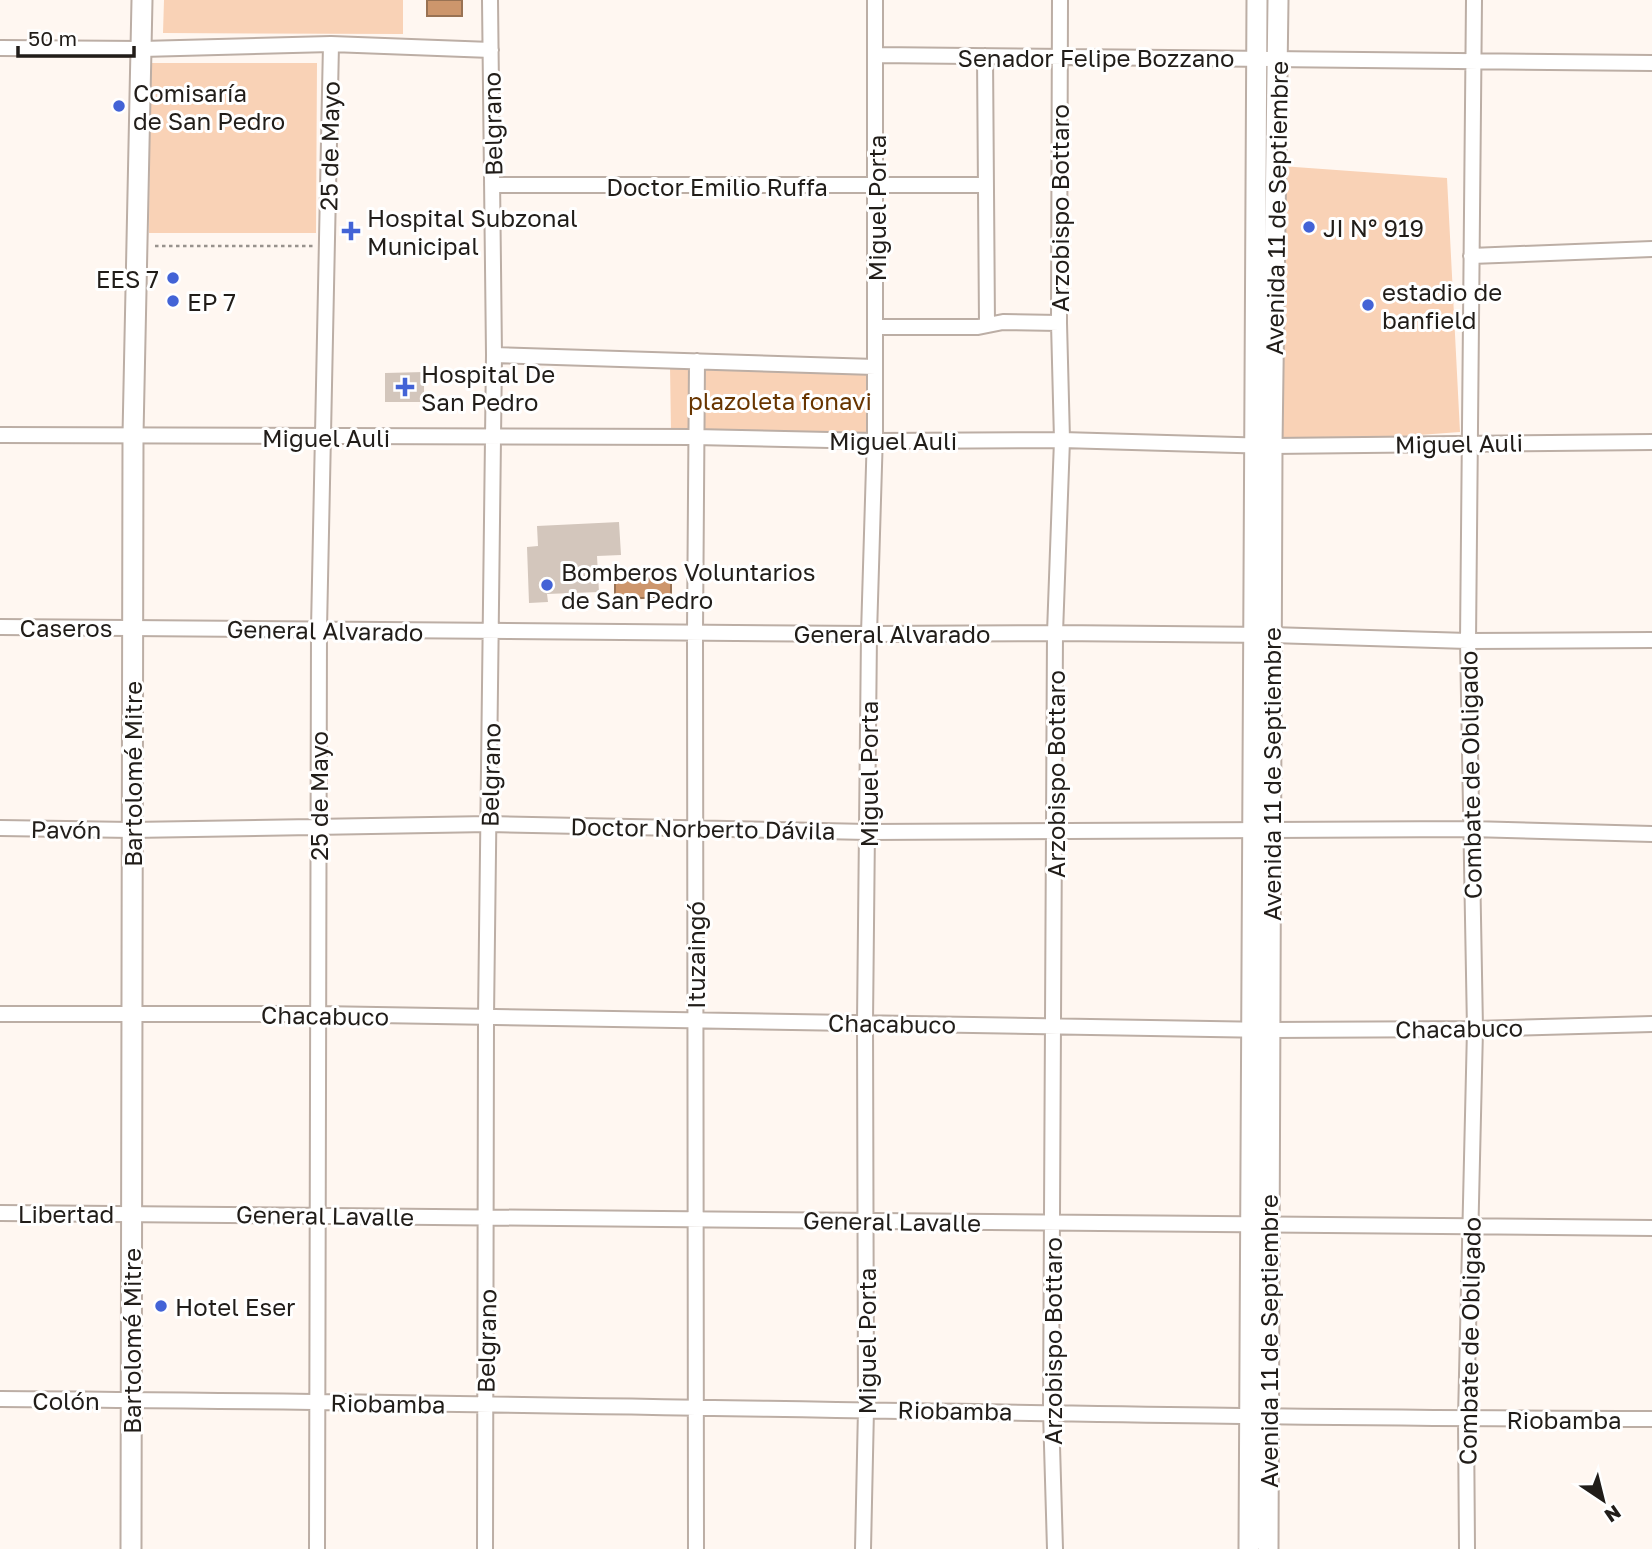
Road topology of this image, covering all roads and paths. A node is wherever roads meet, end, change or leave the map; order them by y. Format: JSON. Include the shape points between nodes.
{"nodes":[{"id":1,"x":142,"y":0,"type":"edge"},
{"id":2,"x":491,"y":0,"type":"edge"},
{"id":3,"x":875,"y":0,"type":"edge"},
{"id":4,"x":1060,"y":0,"type":"edge"},
{"id":5,"x":1257,"y":0,"type":"edge"},
{"id":6,"x":1278,"y":0,"type":"edge"},
{"id":7,"x":1474,"y":0,"type":"edge"},
{"id":8,"x":331,"y":44,"type":"junction"},
{"id":9,"x":0,"y":48,"type":"edge"},
{"id":10,"x":142,"y":49,"type":"junction"},
{"id":11,"x":491,"y":50,"type":"junction"},
{"id":12,"x":876,"y":55,"type":"junction"},
{"id":13,"x":985,"y":56,"type":"junction"},
{"id":14,"x":1059,"y":57,"type":"junction"},
{"id":15,"x":1257,"y":58,"type":"junction"},
{"id":16,"x":1278,"y":58,"type":"junction"},
{"id":17,"x":1473,"y":61,"type":"junction"},
{"id":18,"x":1652,"y":63,"type":"edge"},
{"id":19,"x":492,"y":185,"type":"junction"},
{"id":20,"x":985,"y":185,"type":"junction"},
{"id":21,"x":876,"y":186,"type":"junction"},
{"id":22,"x":138,"y":246,"type":"junction"},
{"id":23,"x":327,"y":246,"type":"junction"},
{"id":24,"x":1652,"y":249,"type":"edge"},
{"id":25,"x":1471,"y":256,"type":"junction"},
{"id":26,"x":1059,"y":323,"type":"junction"},
{"id":27,"x":987,"y":325,"type":"junction"},
{"id":28,"x":876,"y":327,"type":"junction"},
{"id":29,"x":494,"y":355,"type":"junction"},
{"id":30,"x":697,"y":361,"type":"junction"},
{"id":31,"x":875,"y":367,"type":"junction"},
{"id":32,"x":0,"y":435,"type":"edge"},
{"id":33,"x":133,"y":435,"type":"junction"},
{"id":34,"x":322,"y":437,"type":"junction"},
{"id":35,"x":695,"y":437,"type":"junction"},
{"id":36,"x":493,"y":438,"type":"junction"},
{"id":37,"x":1062,"y":440,"type":"junction"},
{"id":38,"x":874,"y":441,"type":"junction"},
{"id":39,"x":1652,"y":442,"type":"edge"},
{"id":40,"x":1470,"y":443,"type":"junction"},
{"id":41,"x":1263,"y":445,"type":"junction"},
{"id":42,"x":0,"y":627,"type":"edge"},
{"id":43,"x":133,"y":628,"type":"junction"},
{"id":44,"x":319,"y":629,"type":"junction"},
{"id":45,"x":492,"y":632,"type":"junction"},
{"id":46,"x":695,"y":632,"type":"junction"},
{"id":47,"x":1055,"y":633,"type":"junction"},
{"id":48,"x":869,"y":634,"type":"junction"},
{"id":49,"x":1262,"y":635,"type":"junction"},
{"id":50,"x":1652,"y":640,"type":"edge"},
{"id":51,"x":1468,"y":641,"type":"junction"},
{"id":52,"x":489,"y":824,"type":"junction"},
{"id":53,"x":318,"y":826,"type":"junction"},
{"id":54,"x":695,"y":827,"type":"junction"},
{"id":55,"x":0,"y":828,"type":"edge"},
{"id":56,"x":1470,"y":829,"type":"junction"},
{"id":57,"x":132,"y":830,"type":"junction"},
{"id":58,"x":1262,"y":830,"type":"junction"},
{"id":59,"x":1055,"y":831,"type":"junction"},
{"id":60,"x":868,"y":832,"type":"junction"},
{"id":61,"x":1652,"y":834,"type":"edge"},
{"id":62,"x":0,"y":1014,"type":"edge"},
{"id":63,"x":132,"y":1014,"type":"junction"},
{"id":64,"x":318,"y":1014,"type":"junction"},
{"id":65,"x":486,"y":1018,"type":"junction"},
{"id":66,"x":695,"y":1019,"type":"junction"},
{"id":67,"x":865,"y":1022,"type":"junction"},
{"id":68,"x":1652,"y":1024,"type":"edge"},
{"id":69,"x":1053,"y":1026,"type":"junction"},
{"id":70,"x":1475,"y":1029,"type":"junction"},
{"id":71,"x":1261,"y":1030,"type":"junction"},
{"id":72,"x":0,"y":1213,"type":"edge"},
{"id":73,"x":132,"y":1214,"type":"junction"},
{"id":74,"x":318,"y":1215,"type":"junction"},
{"id":75,"x":487,"y":1217,"type":"junction"},
{"id":76,"x":695,"y":1219,"type":"junction"},
{"id":77,"x":867,"y":1220,"type":"junction"},
{"id":78,"x":1052,"y":1222,"type":"junction"},
{"id":79,"x":1259,"y":1223,"type":"junction"},
{"id":80,"x":1470,"y":1226,"type":"junction"},
{"id":81,"x":1652,"y":1228,"type":"edge"},
{"id":82,"x":0,"y":1399,"type":"edge"},
{"id":83,"x":131,"y":1400,"type":"junction"},
{"id":84,"x":317,"y":1402,"type":"junction"},
{"id":85,"x":485,"y":1404,"type":"junction"},
{"id":86,"x":696,"y":1407,"type":"junction"},
{"id":87,"x":866,"y":1409,"type":"junction"},
{"id":88,"x":1051,"y":1411,"type":"junction"},
{"id":89,"x":1259,"y":1417,"type":"junction"},
{"id":90,"x":1466,"y":1419,"type":"junction"},
{"id":91,"x":1652,"y":1419,"type":"edge"},
{"id":92,"x":131,"y":1549,"type":"edge"},
{"id":93,"x":317,"y":1549,"type":"edge"},
{"id":94,"x":485,"y":1549,"type":"edge"},
{"id":95,"x":696,"y":1549,"type":"edge"},
{"id":96,"x":863,"y":1549,"type":"edge"},
{"id":97,"x":1055,"y":1549,"type":"edge"},
{"id":98,"x":1249,"y":1549,"type":"edge"},
{"id":99,"x":1268,"y":1549,"type":"edge"},
{"id":100,"x":1467,"y":1549,"type":"edge"}],
"edges":[{"from":1,"to":10,"type":"main road","name":"Bartolomé Mitre"},
{"from":2,"to":11,"type":"street","name":"Belgrano"},
{"from":3,"to":12,"type":"street","name":"Miguel Porta"},
{"from":4,"to":14,"type":"street","name":"Arzobispo Bottaro"},
{"from":5,"to":15,"type":"main road","name":"Avenida 11 de Septiembre"},
{"from":6,"to":16,"type":"main road","name":"Avenida 11 de Septiembre"},
{"from":7,"to":17,"type":"street","name":"Combate de Obligado"},
{"from":8,"to":10,"type":"street"},
{"from":8,"to":11,"type":"street"},
{"from":8,"to":23,"type":"street","name":"25 de Mayo"},
{"from":9,"to":10,"type":"street"},
{"from":10,"to":22,"type":"main road","name":"Bartolomé Mitre"},
{"from":11,"to":19,"type":"street","name":"Belgrano"},
{"from":12,"to":13,"type":"street","name":"Senador Felipe Bozzano"},
{"from":12,"to":21,"type":"street","name":"Miguel Porta"},
{"from":13,"to":14,"type":"street","name":"Senador Felipe Bozzano"},
{"from":13,"to":20,"type":"street"},
{"from":14,"to":15,"type":"street","name":"Senador Felipe Bozzano"},
{"from":14,"to":26,"type":"street","name":"Arzobispo Bottaro"},
{"from":15,"to":16,"type":"street","name":"Senador Felipe Bozzano"},
{"from":15,"to":41,"type":"main road","name":"Avenida 11 de Septiembre"},
{"from":16,"to":17,"type":"street","name":"Senador Felipe Bozzano"},
{"from":16,"to":41,"type":"main road","name":"Avenida 11 de Septiembre"},
{"from":17,"to":18,"type":"street","name":"Senador Felipe Bozzano"},
{"from":17,"to":25,"type":"street","name":"Combate de Obligado"},
{"from":19,"to":21,"type":"street","name":"Doctor Emilio Ruffa"},
{"from":19,"to":29,"type":"street","name":"Belgrano"},
{"from":20,"to":21,"type":"street","name":"Doctor Emilio Ruffa"},
{"from":20,"to":27,"type":"street"},
{"from":21,"to":28,"type":"street","name":"Miguel Porta"},
{"from":22,"to":23,"type":"path"},
{"from":22,"to":33,"type":"main road","name":"Bartolomé Mitre"},
{"from":23,"to":34,"type":"street","name":"25 de Mayo"},
{"from":24,"to":25,"type":"street"},
{"from":25,"to":40,"type":"street","name":"Combate de Obligado"},
{"from":26,"to":27,"type":"street"},
{"from":26,"to":37,"type":"street","name":"Arzobispo Bottaro"},
{"from":27,"to":28,"type":"street"},
{"from":28,"to":31,"type":"street","name":"Miguel Porta"},
{"from":29,"to":30,"type":"street"},
{"from":29,"to":36,"type":"street","name":"Belgrano"},
{"from":30,"to":31,"type":"street"},
{"from":30,"to":35,"type":"street","name":"Ituzaingó"},
{"from":31,"to":38,"type":"street","name":"Miguel Porta"},
{"from":32,"to":33,"type":"street","name":"Miguel Auli"},
{"from":33,"to":34,"type":"street","name":"Miguel Auli"},
{"from":33,"to":43,"type":"main road","name":"Bartolomé Mitre"},
{"from":34,"to":36,"type":"street","name":"Miguel Auli"},
{"from":34,"to":44,"type":"street","name":"25 de Mayo"},
{"from":35,"to":36,"type":"street","name":"Miguel Auli"},
{"from":35,"to":38,"type":"street","name":"Miguel Auli"},
{"from":35,"to":46,"type":"street","name":"Ituzaingó"},
{"from":36,"to":45,"type":"street","name":"Belgrano"},
{"from":37,"to":38,"type":"street","name":"Miguel Auli"},
{"from":37,"to":41,"type":"street","name":"Miguel Auli"},
{"from":37,"to":47,"type":"street","name":"Arzobispo Bottaro"},
{"from":38,"to":48,"type":"street","name":"Miguel Porta"},
{"from":39,"to":40,"type":"street","name":"Miguel Auli"},
{"from":40,"to":41,"type":"street","name":"Miguel Auli"},
{"from":40,"to":51,"type":"street","name":"Combate de Obligado"},
{"from":41,"to":49,"type":"main road","name":"Avenida 11 de Septiembre"},
{"from":42,"to":43,"type":"street","name":"Caseros"},
{"from":43,"to":44,"type":"street","name":"General Alvarado"},
{"from":43,"to":57,"type":"main road","name":"Bartolomé Mitre"},
{"from":44,"to":45,"type":"street","name":"General Alvarado"},
{"from":44,"to":53,"type":"street","name":"25 de Mayo"},
{"from":45,"to":46,"type":"street","name":"General Alvarado"},
{"from":45,"to":52,"type":"street","name":"Belgrano"},
{"from":46,"to":48,"type":"street","name":"General Alvarado"},
{"from":46,"to":54,"type":"street","name":"Ituzaingó"},
{"from":47,"to":48,"type":"street","name":"General Alvarado"},
{"from":47,"to":49,"type":"street","name":"General Alvarado"},
{"from":47,"to":59,"type":"street","name":"Arzobispo Bottaro"},
{"from":48,"to":60,"type":"street","name":"Miguel Porta"},
{"from":49,"to":51,"type":"street","name":"General Alvarado"},
{"from":49,"to":58,"type":"main road","name":"Avenida 11 de Septiembre"},
{"from":50,"to":51,"type":"street","name":"General Alvarado"},
{"from":51,"to":56,"type":"street","name":"Combate de Obligado"},
{"from":52,"to":53,"type":"street","name":"Doctor Norberto Dávila"},
{"from":52,"to":54,"type":"street","name":"Doctor Norberto Dávila"},
{"from":52,"to":65,"type":"street","name":"Belgrano"},
{"from":53,"to":57,"type":"street","name":"Doctor Norberto Dávila"},
{"from":53,"to":64,"type":"street","name":"25 de Mayo"},
{"from":54,"to":60,"type":"street","name":"Doctor Norberto Dávila"},
{"from":54,"to":66,"type":"street","name":"Ituzaingó"},
{"from":55,"to":57,"type":"street","name":"Pavón"},
{"from":56,"to":58,"type":"street","name":"Doctor Norberto Dávila"},
{"from":56,"to":61,"type":"street","name":"Doctor Norberto Dávila"},
{"from":56,"to":70,"type":"street","name":"Combate de Obligado"},
{"from":57,"to":63,"type":"main road","name":"Bartolomé Mitre"},
{"from":58,"to":59,"type":"street","name":"Doctor Norberto Dávila"},
{"from":58,"to":71,"type":"main road","name":"Avenida 11 de Septiembre"},
{"from":59,"to":60,"type":"street","name":"Doctor Norberto Dávila"},
{"from":59,"to":69,"type":"street","name":"Arzobispo Bottaro"},
{"from":60,"to":67,"type":"street","name":"Miguel Porta"},
{"from":62,"to":63,"type":"street","name":"Chacabuco"},
{"from":63,"to":64,"type":"street","name":"Chacabuco"},
{"from":63,"to":73,"type":"main road","name":"Bartolomé Mitre"},
{"from":64,"to":65,"type":"street","name":"Chacabuco"},
{"from":64,"to":74,"type":"street","name":"25 de Mayo"},
{"from":65,"to":66,"type":"street","name":"Chacabuco"},
{"from":65,"to":75,"type":"street","name":"Belgrano"},
{"from":66,"to":67,"type":"street","name":"Chacabuco"},
{"from":66,"to":76,"type":"street","name":"Ituzaingó"},
{"from":67,"to":69,"type":"street","name":"Chacabuco"},
{"from":67,"to":77,"type":"street","name":"Miguel Porta"},
{"from":68,"to":70,"type":"street","name":"Chacabuco"},
{"from":69,"to":71,"type":"street","name":"Chacabuco"},
{"from":69,"to":78,"type":"street","name":"Arzobispo Bottaro"},
{"from":70,"to":71,"type":"street","name":"Chacabuco"},
{"from":70,"to":80,"type":"street","name":"Combate de Obligado"},
{"from":71,"to":79,"type":"main road","name":"Avenida 11 de Septiembre"},
{"from":72,"to":73,"type":"street","name":"Libertad"},
{"from":73,"to":74,"type":"street","name":"General Lavalle"},
{"from":73,"to":83,"type":"main road","name":"Bartolomé Mitre"},
{"from":74,"to":75,"type":"street","name":"General Lavalle"},
{"from":74,"to":84,"type":"street","name":"25 de Mayo"},
{"from":75,"to":76,"type":"street","name":"General Lavalle"},
{"from":75,"to":85,"type":"street","name":"Belgrano"},
{"from":76,"to":77,"type":"street","name":"General Lavalle"},
{"from":76,"to":86,"type":"street","name":"Ituzaingó"},
{"from":77,"to":78,"type":"street","name":"General Lavalle"},
{"from":77,"to":87,"type":"street","name":"Miguel Porta"},
{"from":78,"to":79,"type":"street","name":"General Lavalle"},
{"from":78,"to":88,"type":"street","name":"Arzobispo Bottaro"},
{"from":79,"to":80,"type":"street","name":"General Lavalle"},
{"from":79,"to":89,"type":"main road","name":"Avenida 11 de Septiembre"},
{"from":80,"to":81,"type":"street","name":"General Lavalle"},
{"from":80,"to":90,"type":"street","name":"Combate de Obligado"},
{"from":82,"to":83,"type":"street","name":"Colón"},
{"from":83,"to":84,"type":"street","name":"Riobamba"},
{"from":83,"to":92,"type":"main road","name":"Bartolomé Mitre"},
{"from":84,"to":85,"type":"street","name":"Riobamba"},
{"from":84,"to":93,"type":"street","name":"25 de Mayo"},
{"from":85,"to":86,"type":"street","name":"Riobamba"},
{"from":85,"to":94,"type":"street","name":"Belgrano"},
{"from":86,"to":87,"type":"street","name":"Riobamba"},
{"from":86,"to":95,"type":"street","name":"Ituzaingó"},
{"from":87,"to":88,"type":"street","name":"Riobamba"},
{"from":87,"to":96,"type":"street","name":"Miguel Porta"},
{"from":88,"to":89,"type":"street","name":"Riobamba"},
{"from":88,"to":97,"type":"street","name":"Arzobispo Bottaro"},
{"from":89,"to":90,"type":"street","name":"Riobamba"},
{"from":89,"to":98,"type":"main road","name":"Avenida 11 de Septiembre"},
{"from":89,"to":99,"type":"main road","name":"Avenida 11 de Septiembre"},
{"from":90,"to":91,"type":"street","name":"Riobamba"},
{"from":90,"to":100,"type":"street","name":"Combate de Obligado"}]}
